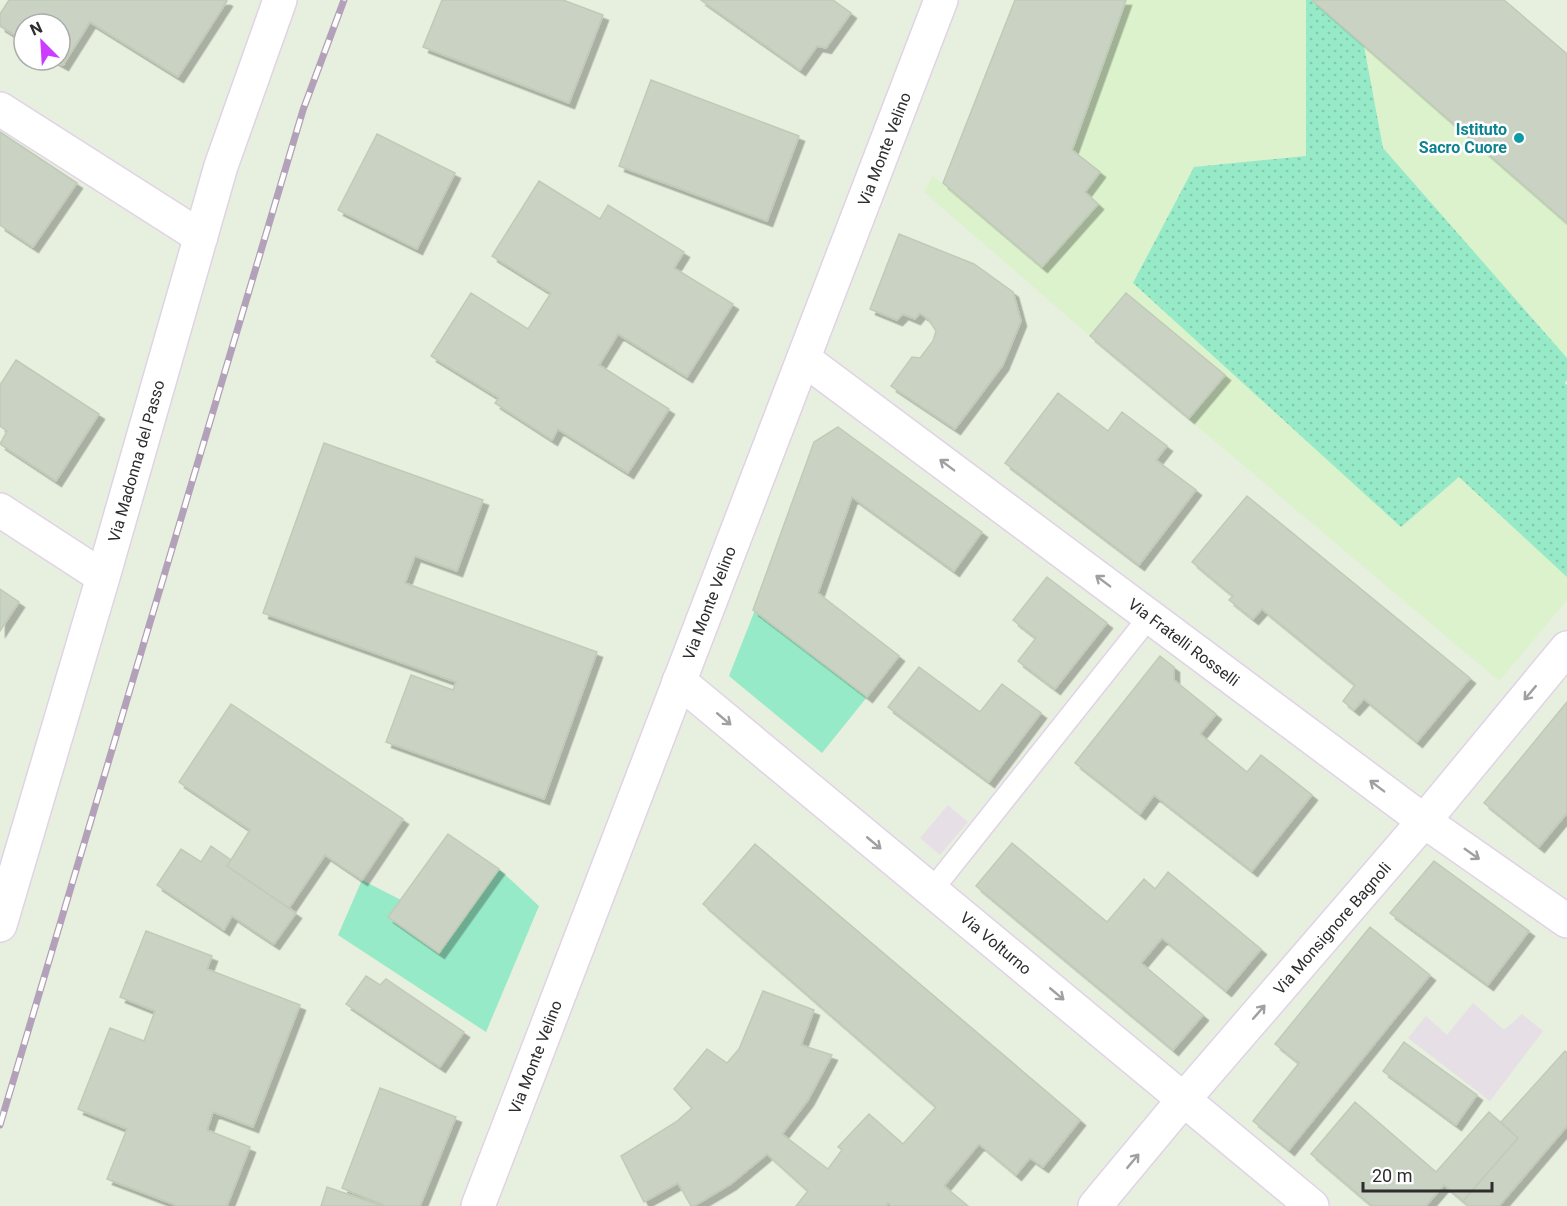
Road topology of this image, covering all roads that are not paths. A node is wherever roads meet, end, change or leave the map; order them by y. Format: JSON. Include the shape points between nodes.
{"nodes":[{"id":1,"x":941,"y":0,"type":"edge"},
{"id":2,"x":272,"y":3,"type":"edge"},
{"id":3,"x":0,"y":109,"type":"edge"},
{"id":4,"x":201,"y":237,"type":"junction"},
{"id":5,"x":804,"y":358,"type":"junction"},
{"id":6,"x":0,"y":510,"type":"edge"},
{"id":7,"x":103,"y":577,"type":"junction"},
{"id":8,"x":1150,"y":616,"type":"junction"},
{"id":9,"x":1567,"y":648,"type":"edge"},
{"id":10,"x":679,"y":681,"type":"junction"},
{"id":11,"x":1424,"y":821,"type":"junction"},
{"id":12,"x":932,"y":890,"type":"junction"},
{"id":13,"x":1567,"y":921,"type":"edge"},
{"id":14,"x":0,"y":924,"type":"edge"},
{"id":15,"x":1184,"y":1099,"type":"junction"},
{"id":16,"x":478,"y":1206,"type":"edge"},
{"id":17,"x":1095,"y":1206,"type":"edge"},
{"id":18,"x":1312,"y":1206,"type":"edge"}],
"edges":[{"from":1,"to":5,"type":"street","name":"Via Monte Velino"},
{"from":2,"to":4,"type":"street","name":"Via Madonna del Passo"},
{"from":3,"to":4,"type":"street"},
{"from":4,"to":7,"type":"street","name":"Via Madonna del Passo"},
{"from":8,"to":5,"type":"street","name":"Via Fratelli Rosselli","one_way":true},
{"from":5,"to":10,"type":"street","name":"Via Monte Velino"},
{"from":6,"to":7,"type":"street"},
{"from":7,"to":14,"type":"street","name":"Via Madonna del Passo"},
{"from":11,"to":8,"type":"street","name":"Via Fratelli Rosselli","one_way":true},
{"from":8,"to":12,"type":"lane"},
{"from":9,"to":11,"type":"street","name":"Via Monsignore Bagnoli","one_way":true},
{"from":10,"to":12,"type":"street","name":"Via Volturno","one_way":true},
{"from":10,"to":16,"type":"street","name":"Via Monte Velino"},
{"from":11,"to":13,"type":"street","name":"Via Fratelli Rosselli","one_way":true},
{"from":15,"to":11,"type":"street","name":"Via Monsignore Bagnoli","one_way":true},
{"from":12,"to":15,"type":"street","name":"Via Volturno","one_way":true},
{"from":17,"to":15,"type":"street","name":"Via Monsignore Bagnoli","one_way":true},
{"from":15,"to":18,"type":"street","name":"Via Volturno"}]}
